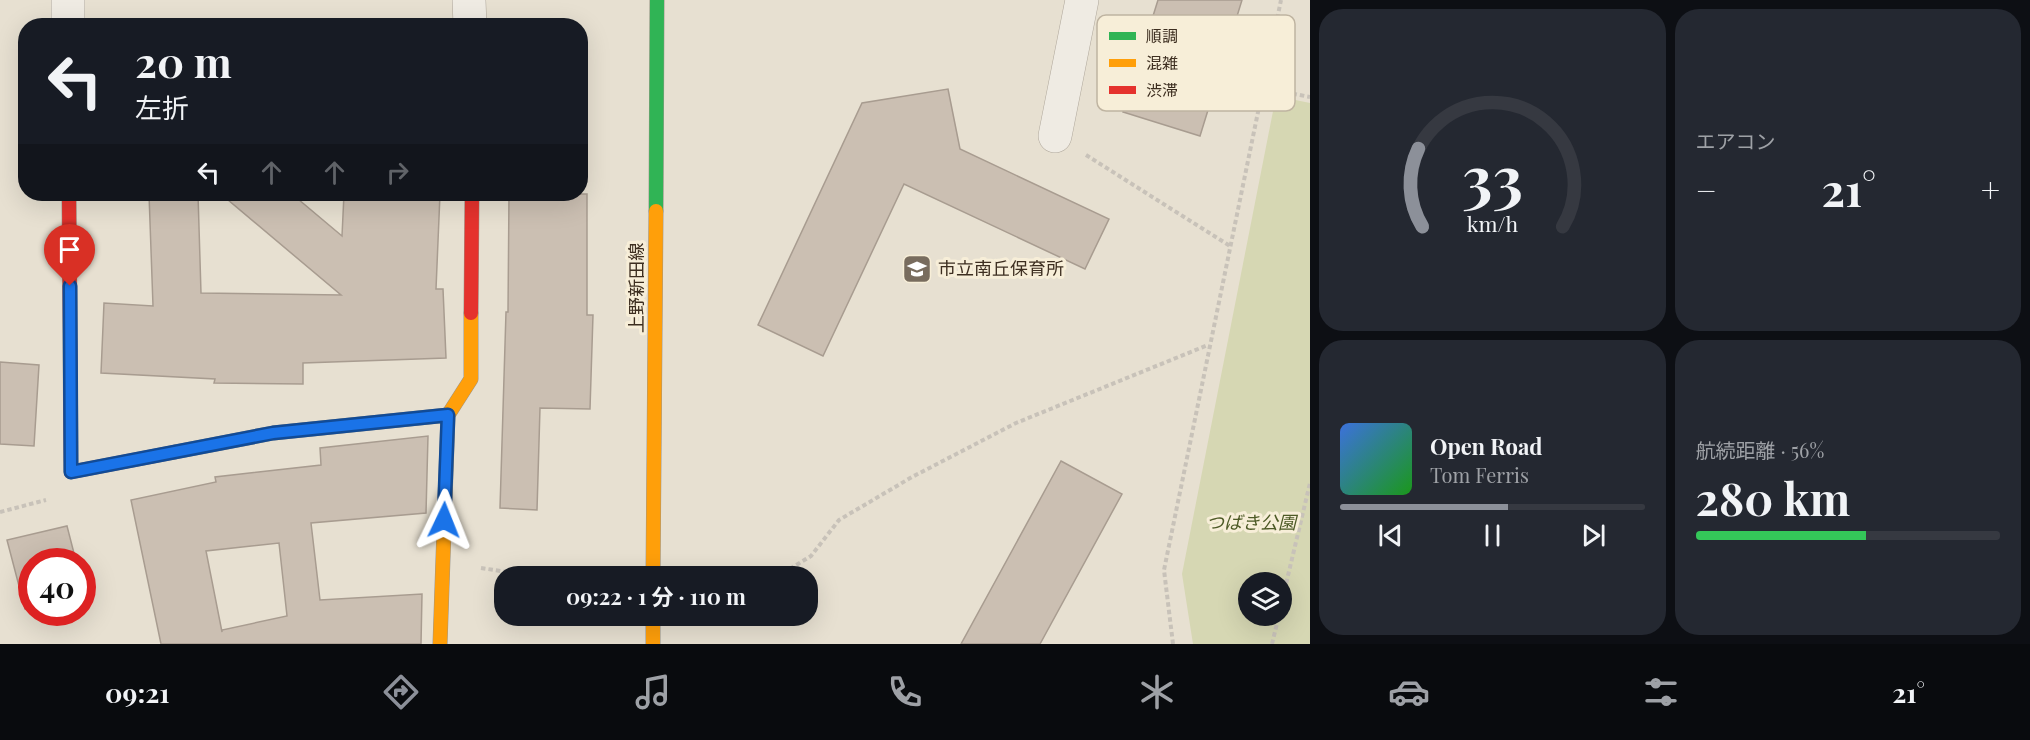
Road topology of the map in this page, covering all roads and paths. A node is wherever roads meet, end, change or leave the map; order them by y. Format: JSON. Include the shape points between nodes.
{"nodes":[{"id":1,"x":68,"y":0,"type":"edge"},
{"id":2,"x":470,"y":0,"type":"edge"},
{"id":3,"x":657,"y":0,"type":"edge"},
{"id":4,"x":1082,"y":0,"type":"edge"},
{"id":5,"x":1281,"y":0,"type":"edge"},
{"id":6,"x":1278,"y":15,"type":"edge"},
{"id":7,"x":68,"y":18,"type":"edge"},
{"id":8,"x":470,"y":18,"type":"edge"},
{"id":9,"x":1295,"y":95,"type":"edge"},
{"id":10,"x":1310,"y":98,"type":"edge"},
{"id":11,"x":1258,"y":111,"type":"edge"},
{"id":12,"x":1055,"y":136,"type":"joint"},
{"id":13,"x":69,"y":201,"type":"edge"},
{"id":14,"x":472,"y":201,"type":"edge"},
{"id":15,"x":1230,"y":246,"type":"junction"},
{"id":16,"x":1209,"y":344,"type":"junction"},
{"id":17,"x":448,"y":415,"type":"junction"},
{"id":18,"x":71,"y":472,"type":"junction"},
{"id":19,"x":1310,"y":483,"type":"edge"},
{"id":20,"x":0,"y":512,"type":"edge"},
{"id":21,"x":442,"y":563,"type":"junction"},
{"id":22,"x":653,"y":566,"type":"edge"},
{"id":23,"x":795,"y":566,"type":"edge"},
{"id":24,"x":494,"y":570,"type":"edge"},
{"id":25,"x":1289,"y":572,"type":"edge"},
{"id":26,"x":653,"y":626,"type":"edge"},
{"id":27,"x":1276,"y":626,"type":"edge"},
{"id":28,"x":440,"y":644,"type":"edge"},
{"id":29,"x":653,"y":644,"type":"edge"},
{"id":30,"x":1173,"y":644,"type":"edge"},
{"id":31,"x":1272,"y":644,"type":"edge"}],
"edges":[{"from":1,"to":7,"type":"street"},
{"from":2,"to":8,"type":"street"},
{"from":3,"to":22,"type":"street","name":"上野新田線"},
{"from":4,"to":12,"type":"street"},
{"from":5,"to":6,"type":"path"},
{"from":9,"to":10,"type":"path"},
{"from":11,"to":15,"type":"path"},
{"from":12,"to":15,"type":"path"},
{"from":13,"to":18,"type":"street"},
{"from":14,"to":17,"type":"street","via":[[471,379]]},
{"from":15,"to":16,"type":"path"},
{"from":16,"to":23,"type":"path","bridge":true,"via":[[1016,423],[912,477],[839,520],[811,556]]},
{"from":16,"to":30,"type":"path","via":[[1164,570]]},
{"from":17,"to":18,"type":"street","via":[[273,433]]},
{"from":17,"to":21,"type":"street"},
{"from":18,"to":20,"type":"path","via":[[48,500]]},
{"from":19,"to":25,"type":"path"},
{"from":21,"to":24,"type":"path"},
{"from":21,"to":28,"type":"street"},
{"from":26,"to":29,"type":"street"},
{"from":27,"to":31,"type":"path"}]}
